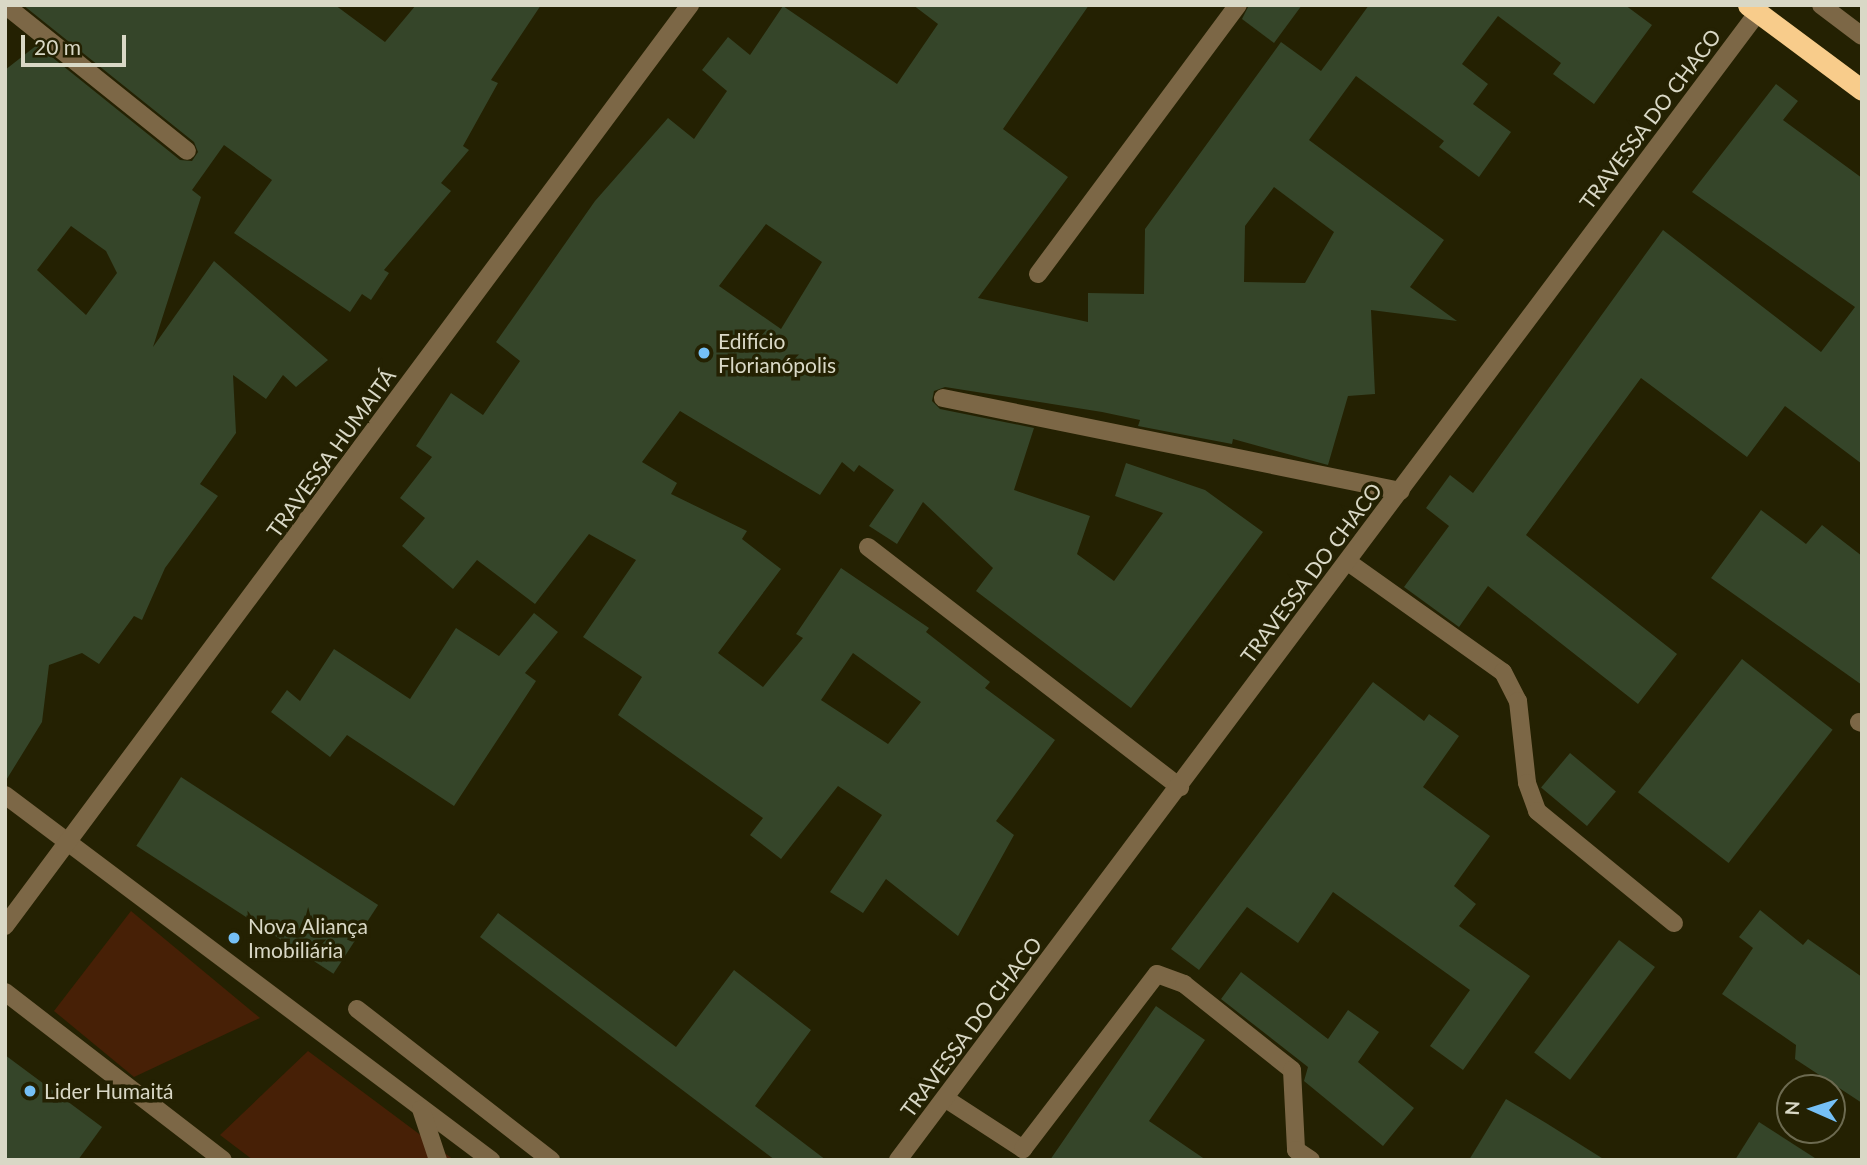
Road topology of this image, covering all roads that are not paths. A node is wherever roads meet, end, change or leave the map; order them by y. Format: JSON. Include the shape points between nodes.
{"nodes":[{"id":1,"x":5,"y":5,"type":"edge"},
{"id":2,"x":690,"y":5,"type":"edge"},
{"id":3,"x":1238,"y":5,"type":"edge"},
{"id":4,"x":1821,"y":5,"type":"edge"},
{"id":5,"x":1753,"y":9,"type":"edge"},
{"id":6,"x":1862,"y":36,"type":"edge"},
{"id":7,"x":1862,"y":90,"type":"edge"},
{"id":8,"x":187,"y":151,"type":"dead end"},
{"id":9,"x":1038,"y":274,"type":"dead end"},
{"id":10,"x":943,"y":398,"type":"dead end"},
{"id":11,"x":1401,"y":491,"type":"junction"},
{"id":12,"x":869,"y":547,"type":"dead end"},
{"id":13,"x":1348,"y":562,"type":"junction"},
{"id":14,"x":1180,"y":787,"type":"junction"},
{"id":15,"x":5,"y":795,"type":"edge"},
{"id":16,"x":71,"y":844,"type":"junction"},
{"id":17,"x":1674,"y":923,"type":"dead end"},
{"id":18,"x":5,"y":926,"type":"edge"},
{"id":19,"x":5,"y":992,"type":"edge"},
{"id":20,"x":357,"y":1009,"type":"dead end"},
{"id":21,"x":946,"y":1099,"type":"junction"},
{"id":22,"x":421,"y":1109,"type":"junction"},
{"id":23,"x":223,"y":1160,"type":"edge"},
{"id":24,"x":438,"y":1160,"type":"edge"},
{"id":25,"x":491,"y":1160,"type":"edge"},
{"id":26,"x":551,"y":1160,"type":"edge"},
{"id":27,"x":898,"y":1160,"type":"edge"},
{"id":28,"x":1311,"y":1160,"type":"edge"}],
"edges":[{"from":1,"to":8,"type":"street"},
{"from":2,"to":16,"type":"street","name":"TRAVESSA HUMAITÁ"},
{"from":3,"to":9,"type":"street"},
{"from":4,"to":6,"type":"street"},
{"from":5,"to":7,"type":"highway"},
{"from":5,"to":11,"type":"street","name":"TRAVESSA DO CHACO"},
{"from":10,"to":11,"type":"street"},
{"from":11,"to":13,"type":"street","name":"TRAVESSA DO CHACO"},
{"from":12,"to":14,"type":"street"},
{"from":13,"to":14,"type":"street","name":"TRAVESSA DO CHACO"},
{"from":13,"to":17,"type":"street","via":[[1503,672],[1518,701],[1527,783],[1537,811]]},
{"from":14,"to":21,"type":"street","name":"TRAVESSA DO CHACO"},
{"from":15,"to":16,"type":"street"},
{"from":16,"to":18,"type":"street","name":"TRAVESSA HUMAITÁ"},
{"from":16,"to":22,"type":"street"},
{"from":19,"to":23,"type":"street"},
{"from":20,"to":26,"type":"street"},
{"from":21,"to":27,"type":"street","name":"TRAVESSA DO CHACO"},
{"from":21,"to":28,"type":"street","via":[[1023,1149],[1157,974],[1184,984],[1292,1070],[1296,1150]]},
{"from":22,"to":24,"type":"street"},
{"from":22,"to":25,"type":"street"}]}
